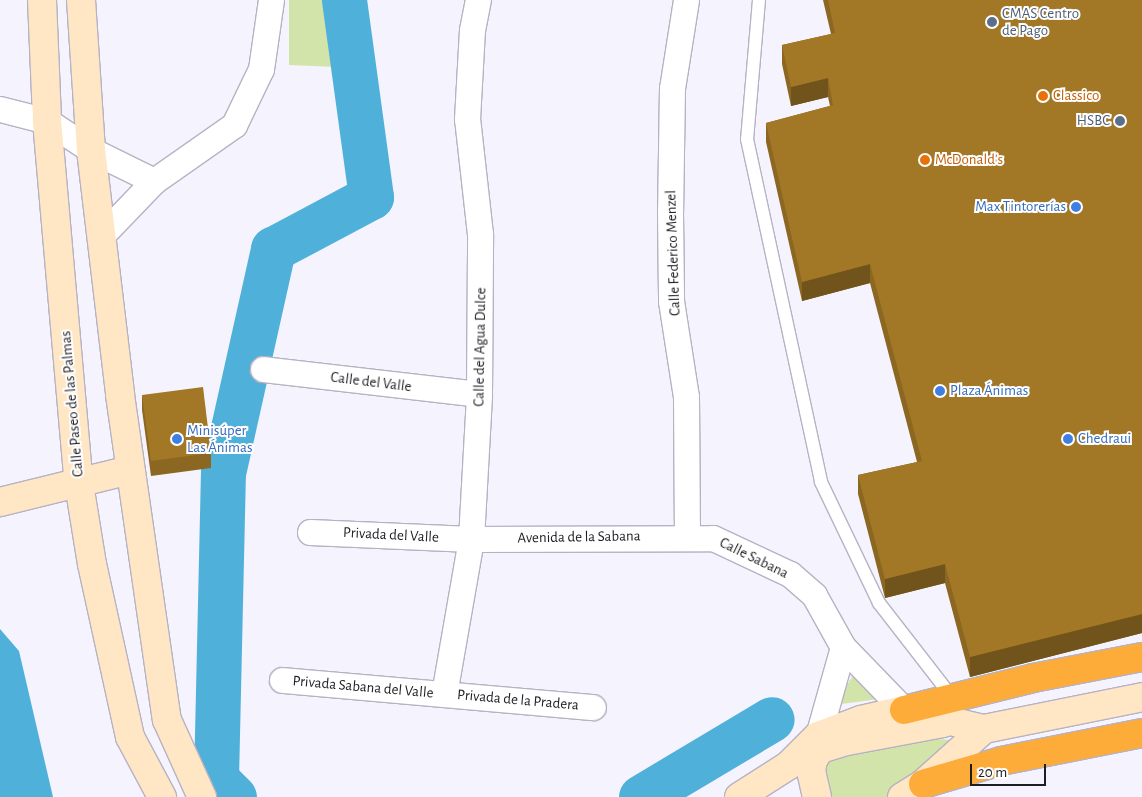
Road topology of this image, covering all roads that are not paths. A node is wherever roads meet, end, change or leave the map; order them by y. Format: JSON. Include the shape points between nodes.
{"nodes":[{"id":1,"x":42,"y":0,"type":"edge"},
{"id":2,"x":81,"y":0,"type":"edge"},
{"id":3,"x":271,"y":0,"type":"edge"},
{"id":4,"x":478,"y":0,"type":"edge"},
{"id":5,"x":686,"y":0,"type":"edge"},
{"id":6,"x":759,"y":0,"type":"edge"},
{"id":7,"x":0,"y":109,"type":"edge"},
{"id":8,"x":47,"y":121,"type":"junction"},
{"id":9,"x":91,"y":150,"type":"junction"},
{"id":10,"x":154,"y":181,"type":"junction"},
{"id":11,"x":101,"y":236,"type":"junction"},
{"id":12,"x":263,"y":369,"type":"dead end"},
{"id":13,"x":479,"y":394,"type":"junction"},
{"id":14,"x":130,"y":470,"type":"junction"},
{"id":15,"x":79,"y":484,"type":"junction"},
{"id":16,"x":0,"y":502,"type":"edge"},
{"id":17,"x":310,"y":532,"type":"dead end"},
{"id":18,"x":687,"y":536,"type":"junction"},
{"id":19,"x":471,"y":539,"type":"junction"},
{"id":20,"x":843,"y":647,"type":"junction"},
{"id":21,"x":1142,"y":657,"type":"edge"},
{"id":22,"x":282,"y":680,"type":"dead end"},
{"id":23,"x":444,"y":694,"type":"junction"},
{"id":24,"x":1142,"y":697,"type":"edge"},
{"id":25,"x":592,"y":707,"type":"dead end"},
{"id":26,"x":954,"y":709,"type":"junction"},
{"id":27,"x":904,"y":710,"type":"junction"},
{"id":28,"x":984,"y":729,"type":"junction"},
{"id":29,"x":1142,"y":733,"type":"edge"},
{"id":30,"x":818,"y":736,"type":"junction"},
{"id":31,"x":913,"y":791,"type":"edge"},
{"id":32,"x":162,"y":797,"type":"edge"},
{"id":33,"x":202,"y":797,"type":"edge"},
{"id":34,"x":739,"y":797,"type":"edge"},
{"id":35,"x":817,"y":797,"type":"edge"}],
"edges":[{"from":1,"to":8,"type":"main road","name":"Calle Paseo de las Palmas"},
{"from":2,"to":9,"type":"main road"},
{"from":3,"to":10,"type":"street","via":[[262,69],[234,125]]},
{"from":4,"to":13,"type":"street","name":"Calle del Agua Dulce","via":[[472,30],[467,119],[480,234]]},
{"from":5,"to":18,"type":"street","name":"Calle Federico Menzel","via":[[672,88],[670,213],[672,301],[686,398]]},
{"from":6,"to":26,"type":"lane","via":[[747,139],[821,482],[879,603]]},
{"from":7,"to":8,"type":"street"},
{"from":8,"to":9,"type":"street"},
{"from":8,"to":15,"type":"main road","name":"Calle Paseo de las Palmas"},
{"from":9,"to":10,"type":"street"},
{"from":9,"to":11,"type":"main road"},
{"from":10,"to":11,"type":"street"},
{"from":11,"to":14,"type":"main road"},
{"from":12,"to":13,"type":"street","name":"Calle del Valle"},
{"from":13,"to":19,"type":"street","name":"Calle del Agua Dulce"},
{"from":14,"to":15,"type":"main road"},
{"from":14,"to":33,"type":"main road","via":[[167,720]]},
{"from":15,"to":16,"type":"main road"},
{"from":15,"to":32,"type":"main road","name":"Calle Paseo de las Palmas","via":[[92,564],[130,737]]},
{"from":17,"to":19,"type":"street","name":"Privada del Valle"},
{"from":18,"to":19,"type":"street","name":"Avenida de la Sabana"},
{"from":18,"to":20,"type":"street","name":"Calle Sabana","via":[[712,538],[790,574],[814,595]]},
{"from":19,"to":23,"type":"street","name":"Calle del Agua Dulce"},
{"from":20,"to":27,"type":"street","name":"Calle Sabana"},
{"from":20,"to":30,"type":"street"},
{"from":21,"to":26,"type":"highway"},
{"from":22,"to":23,"type":"street","name":"Privada Sabana del Valle"},
{"from":23,"to":25,"type":"street","name":"Privada de la Pradera"},
{"from":24,"to":28,"type":"main road"},
{"from":26,"to":27,"type":"highway"},
{"from":26,"to":28,"type":"main road"},
{"from":26,"to":35,"type":"main road","via":[[820,750],[811,771]]},
{"from":27,"to":30,"type":"main road","via":[[861,720]]},
{"from":28,"to":31,"type":"main road"},
{"from":29,"to":31,"type":"highway","via":[[1001,761]]},
{"from":30,"to":34,"type":"main road","via":[[789,765]]}]}
